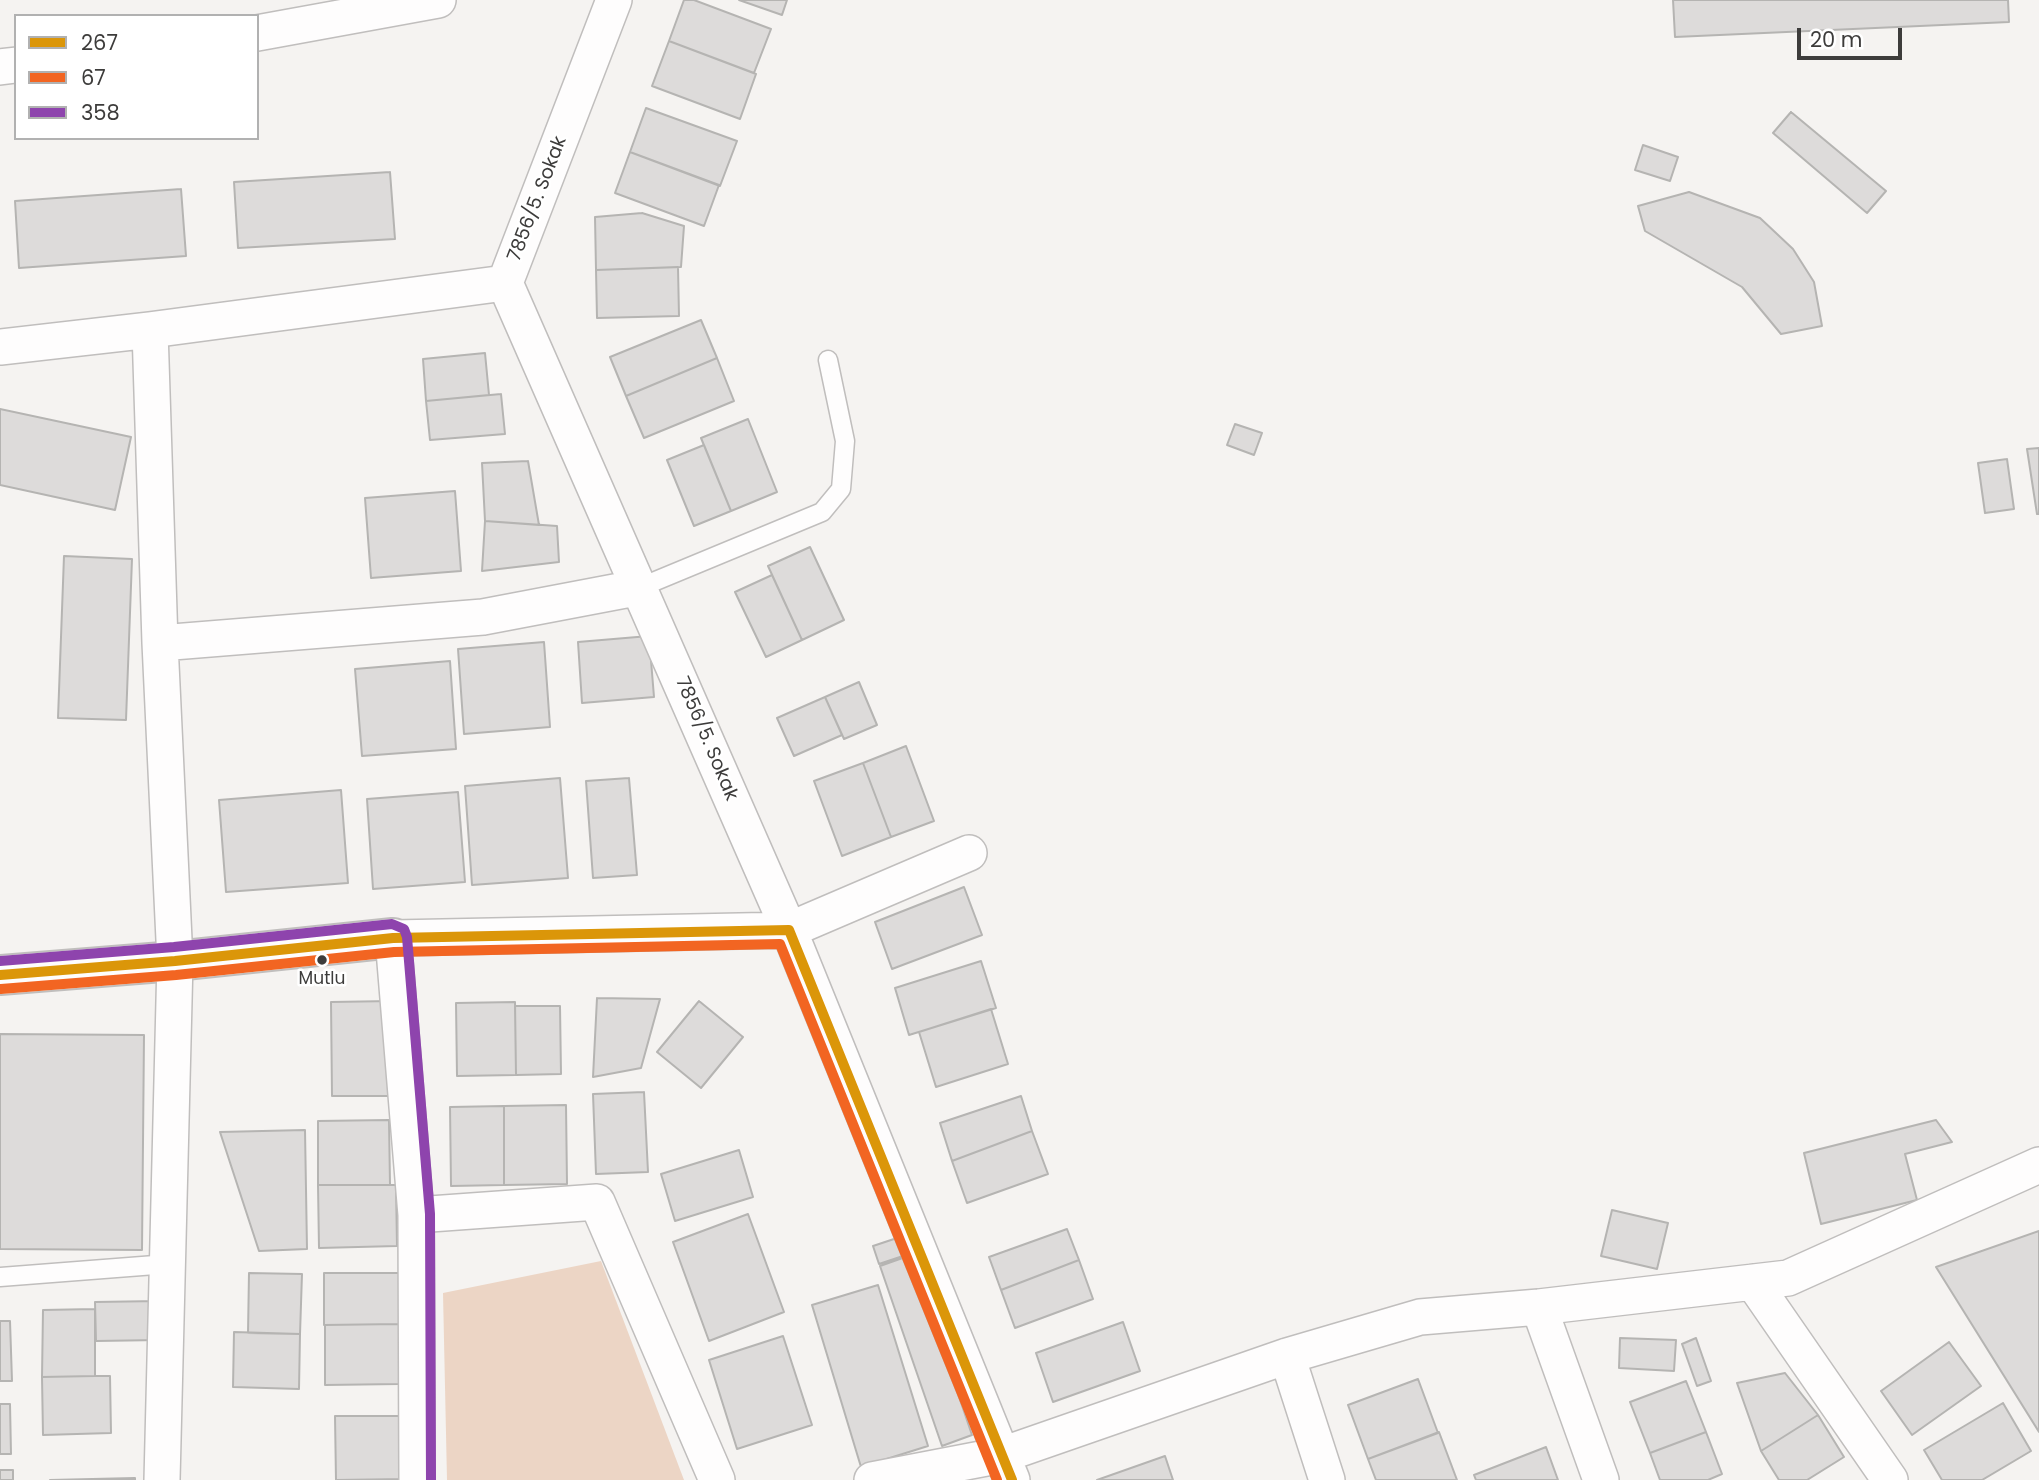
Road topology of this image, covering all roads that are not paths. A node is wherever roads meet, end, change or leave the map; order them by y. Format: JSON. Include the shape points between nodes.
{"nodes":[{"id":1,"x":438,"y":0,"type":"edge"},
{"id":2,"x":614,"y":0,"type":"edge"},
{"id":3,"x":259,"y":33,"type":"edge"},
{"id":4,"x":505,"y":283,"type":"junction"},
{"id":5,"x":150,"y":330,"type":"junction"},
{"id":6,"x":0,"y":346,"type":"edge"},
{"id":7,"x":828,"y":360,"type":"dead end"},
{"id":8,"x":640,"y":587,"type":"junction"},
{"id":9,"x":160,"y":643,"type":"junction"},
{"id":10,"x":969,"y":853,"type":"dead end"},
{"id":11,"x":789,"y":930,"type":"junction"},
{"id":12,"x":393,"y":938,"type":"junction"},
{"id":13,"x":175,"y":961,"type":"junction"},
{"id":14,"x":0,"y":975,"type":"edge"},
{"id":15,"x":2039,"y":1165,"type":"edge"},
{"id":16,"x":416,"y":1215,"type":"junction"},
{"id":17,"x":167,"y":1264,"type":"junction"},
{"id":18,"x":0,"y":1277,"type":"edge"},
{"id":19,"x":1753,"y":1282,"type":"junction"},
{"id":20,"x":1539,"y":1307,"type":"junction"},
{"id":21,"x":1287,"y":1356,"type":"junction"},
{"id":22,"x":1007,"y":1467,"type":"edge"},
{"id":23,"x":162,"y":1480,"type":"edge"},
{"id":24,"x":417,"y":1480,"type":"edge"},
{"id":25,"x":718,"y":1480,"type":"edge"},
{"id":26,"x":872,"y":1480,"type":"edge"},
{"id":27,"x":1327,"y":1480,"type":"edge"},
{"id":28,"x":1601,"y":1480,"type":"edge"},
{"id":29,"x":1890,"y":1480,"type":"edge"}],
"edges":[{"from":1,"to":3,"type":"street"},
{"from":2,"to":4,"type":"street","name":"7856/5. Sokak"},
{"from":4,"to":5,"type":"street"},
{"from":4,"to":8,"type":"street","name":"7856/5. Sokak"},
{"from":5,"to":6,"type":"street"},
{"from":5,"to":9,"type":"street"},
{"from":7,"to":8,"type":"lane","via":[[845,441],[841,489],[822,512]]},
{"from":8,"to":9,"type":"street","via":[[483,617]]},
{"from":8,"to":11,"type":"street","name":"7856/5. Sokak"},
{"from":9,"to":13,"type":"street"},
{"from":10,"to":11,"type":"street"},
{"from":11,"to":12,"type":"street"},
{"from":11,"to":22,"type":"street","name":"7856/5. Sokak"},
{"from":12,"to":13,"type":"street"},
{"from":12,"to":16,"type":"street"},
{"from":13,"to":14,"type":"street"},
{"from":13,"to":17,"type":"street"},
{"from":15,"to":19,"type":"street","via":[[1788,1278]]},
{"from":16,"to":24,"type":"street"},
{"from":16,"to":25,"type":"street","via":[[597,1202]]},
{"from":17,"to":18,"type":"lane"},
{"from":17,"to":23,"type":"street"},
{"from":19,"to":20,"type":"street"},
{"from":19,"to":29,"type":"street"},
{"from":20,"to":21,"type":"street","via":[[1420,1317]]},
{"from":20,"to":28,"type":"street"},
{"from":21,"to":22,"type":"street"},
{"from":21,"to":27,"type":"street"},
{"from":22,"to":26,"type":"street"}]}
